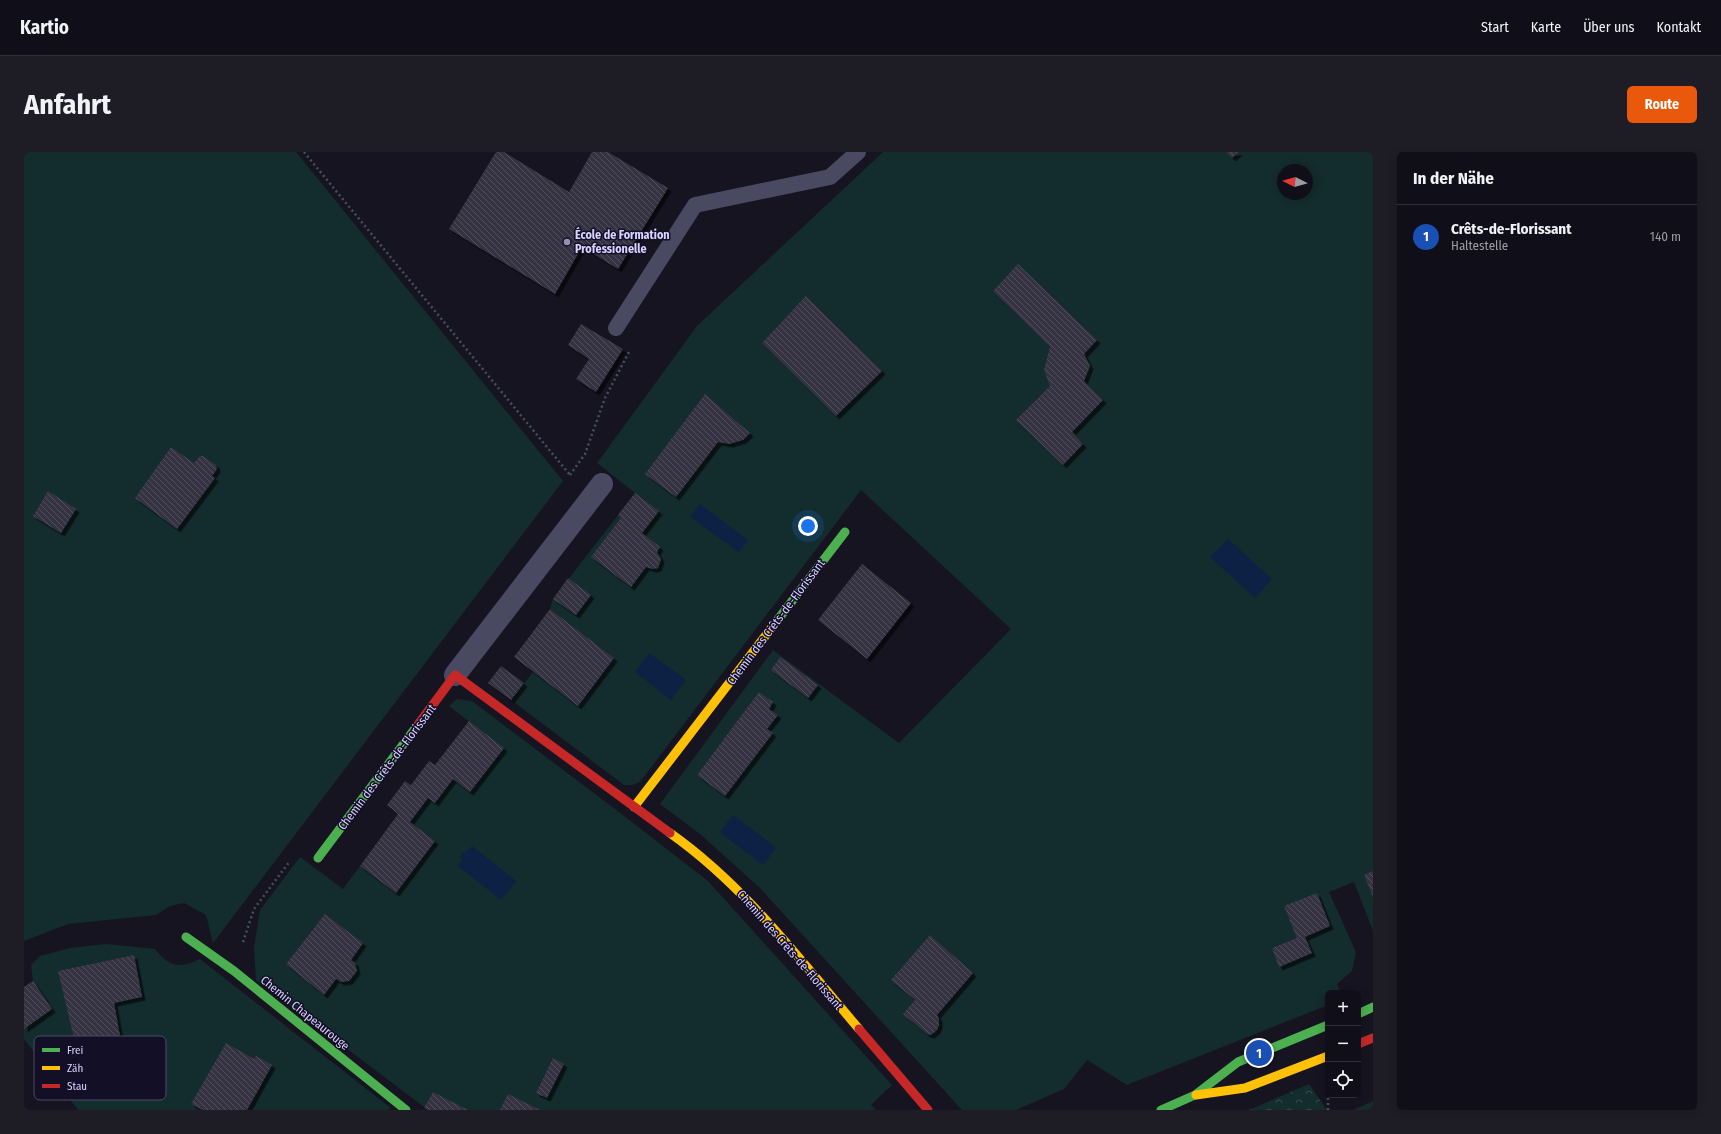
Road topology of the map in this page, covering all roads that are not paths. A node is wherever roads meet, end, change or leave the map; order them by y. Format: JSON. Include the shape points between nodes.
{"nodes":[{"id":1,"x":858,"y":152,"type":"edge"},
{"id":2,"x":616,"y":328,"type":"road end"},
{"id":3,"x":602,"y":484,"type":"dead end"},
{"id":4,"x":845,"y":532,"type":"dead end"},
{"id":5,"x":455,"y":675,"type":"junction"},
{"id":6,"x":634,"y":807,"type":"junction"},
{"id":7,"x":318,"y":858,"type":"dead end"},
{"id":8,"x":186,"y":936,"type":"dead end"},
{"id":9,"x":1373,"y":1008,"type":"edge"},
{"id":10,"x":1361,"y":1013,"type":"edge"},
{"id":11,"x":1326,"y":1026,"type":"edge"},
{"id":12,"x":1373,"y":1038,"type":"edge"},
{"id":13,"x":1361,"y":1043,"type":"edge"},
{"id":14,"x":1325,"y":1057,"type":"edge"},
{"id":15,"x":1195,"y":1095,"type":"junction"},
{"id":16,"x":406,"y":1110,"type":"edge"},
{"id":17,"x":928,"y":1110,"type":"edge"},
{"id":18,"x":1161,"y":1110,"type":"edge"}],
"edges":[{"from":1,"to":2,"type":"lane","via":[[830,177],[695,205]]},
{"from":3,"to":5,"type":"street","name":"Chemin des Crêts-de-Florissant"},
{"from":4,"to":6,"type":"street","name":"Chemin des Crêts-de-Florissant"},
{"from":5,"to":6,"type":"street","name":"Chemin des Crêts-de-Florissant"},
{"from":5,"to":7,"type":"street","name":"Chemin des Crêts-de-Florissant"},
{"from":6,"to":17,"type":"street","name":"Chemin des Crêts-de-Florissant","via":[[696,851],[740,891]]},
{"from":8,"to":16,"type":"street","name":"Chemin Chapeaurouge","via":[[234,971]]},
{"from":9,"to":10,"type":"street"},
{"from":11,"to":15,"type":"street","via":[[1238,1062]]},
{"from":12,"to":13,"type":"street"},
{"from":14,"to":15,"type":"street","via":[[1245,1088]]},
{"from":15,"to":18,"type":"street"}]}
